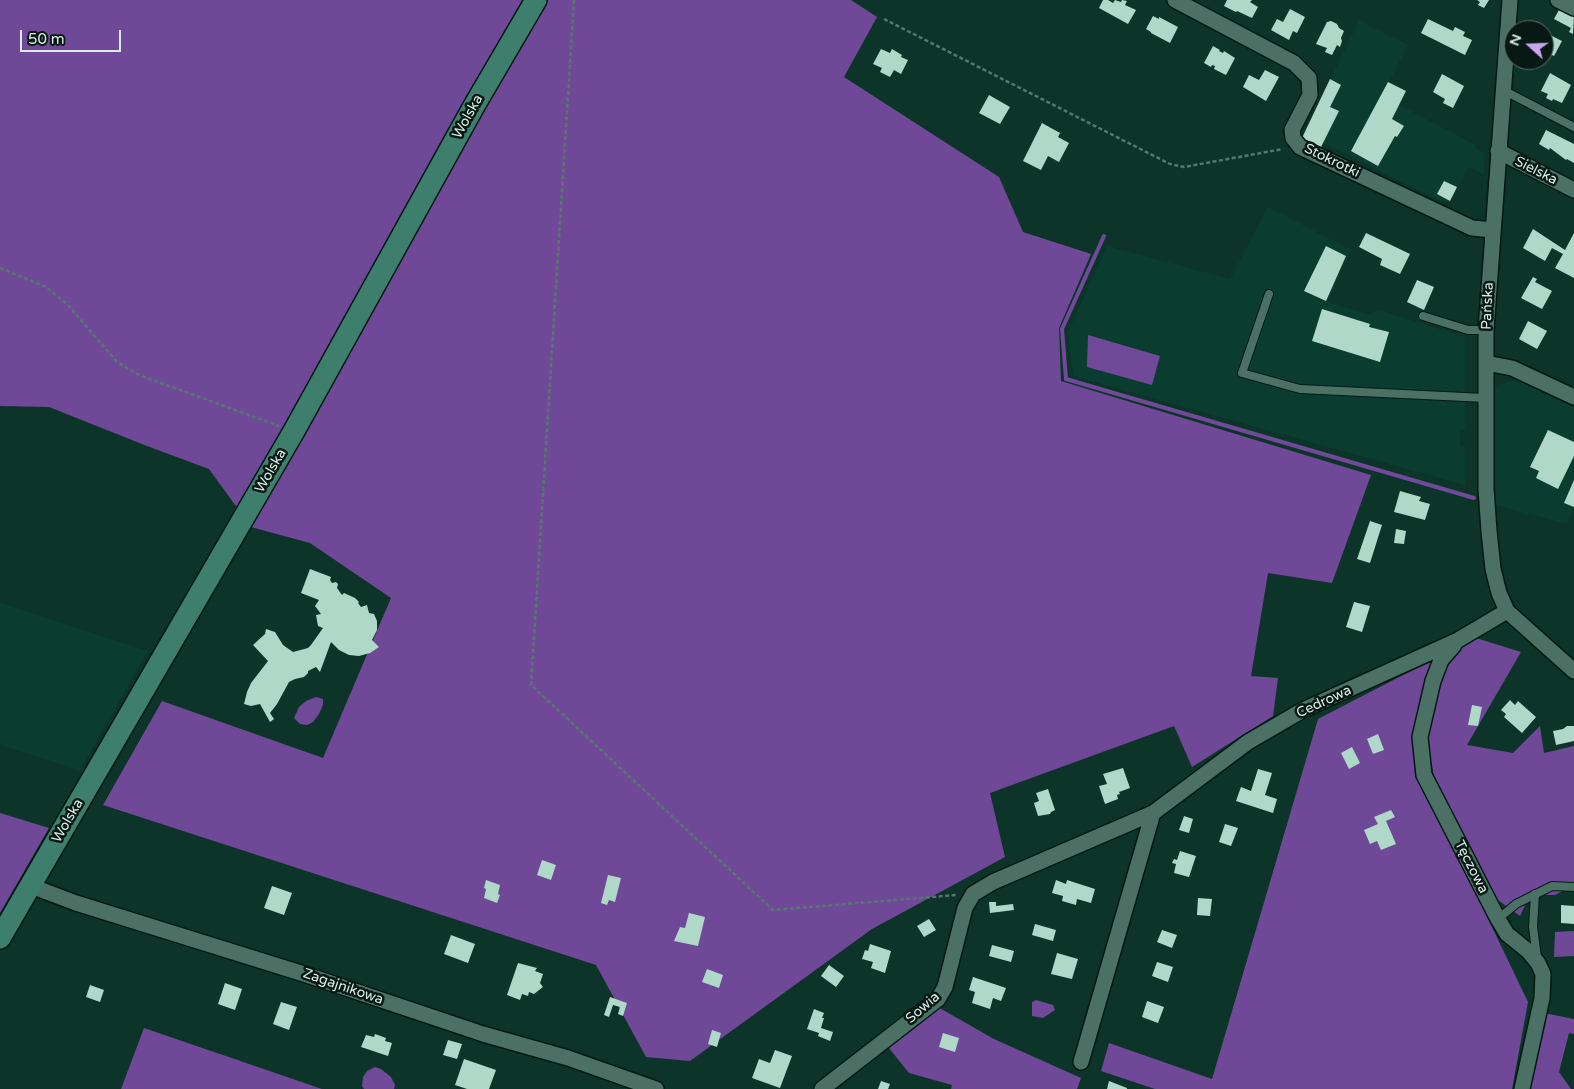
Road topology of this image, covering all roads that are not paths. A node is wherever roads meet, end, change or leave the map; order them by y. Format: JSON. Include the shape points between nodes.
{"nodes":[{"id":1,"x":536,"y":0,"type":"edge"},
{"id":2,"x":1175,"y":0,"type":"edge"},
{"id":3,"x":1510,"y":0,"type":"edge"},
{"id":4,"x":1558,"y":0,"type":"edge"},
{"id":5,"x":1574,"y":8,"type":"edge"},
{"id":6,"x":1503,"y":90,"type":"junction"},
{"id":7,"x":1574,"y":128,"type":"edge"},
{"id":8,"x":1498,"y":151,"type":"junction"},
{"id":9,"x":1574,"y":190,"type":"edge"},
{"id":10,"x":1493,"y":230,"type":"junction"},
{"id":11,"x":1269,"y":294,"type":"dead end"},
{"id":12,"x":1423,"y":316,"type":"dead end"},
{"id":13,"x":1486,"y":330,"type":"junction"},
{"id":14,"x":1486,"y":364,"type":"junction"},
{"id":15,"x":1574,"y":397,"type":"edge"},
{"id":16,"x":1485,"y":398,"type":"junction"},
{"id":17,"x":1507,"y":611,"type":"junction"},
{"id":18,"x":1458,"y":640,"type":"junction"},
{"id":19,"x":1574,"y":671,"type":"edge"},
{"id":20,"x":1153,"y":813,"type":"junction"},
{"id":21,"x":31,"y":886,"type":"junction"},
{"id":22,"x":1574,"y":887,"type":"edge"},
{"id":23,"x":974,"y":894,"type":"joint"},
{"id":24,"x":1535,"y":894,"type":"junction"},
{"id":25,"x":1498,"y":919,"type":"junction"},
{"id":26,"x":0,"y":938,"type":"edge"},
{"id":27,"x":1538,"y":963,"type":"junction"},
{"id":28,"x":1081,"y":1062,"type":"dead end"},
{"id":29,"x":656,"y":1089,"type":"edge"},
{"id":30,"x":822,"y":1089,"type":"edge"},
{"id":31,"x":1522,"y":1089,"type":"edge"}],
"edges":[{"from":1,"to":21,"type":"street","name":"Wolska","via":[[294,431]]},
{"from":2,"to":10,"type":"street","name":"Stokrotki","via":[[1294,63],[1309,78],[1310,95],[1292,130],[1293,138],[1300,146],[1472,228]]},
{"from":3,"to":6,"type":"street","name":"Pańska"},
{"from":4,"to":5,"type":"street"},
{"from":6,"to":7,"type":"lane"},
{"from":6,"to":8,"type":"street","name":"Pańska"},
{"from":8,"to":9,"type":"street","name":"Sielska"},
{"from":8,"to":10,"type":"street","name":"Pańska"},
{"from":10,"to":13,"type":"street","name":"Pańska"},
{"from":11,"to":16,"type":"lane","via":[[1242,373],[1300,389]]},
{"from":12,"to":13,"type":"lane","via":[[1468,330]]},
{"from":13,"to":14,"type":"street","name":"Pańska"},
{"from":14,"to":15,"type":"street","via":[[1512,368]]},
{"from":14,"to":16,"type":"street","name":"Pańska"},
{"from":16,"to":17,"type":"street","name":"Pańska","via":[[1489,531],[1493,569]]},
{"from":17,"to":18,"type":"street","name":"Cedrowa"},
{"from":17,"to":19,"type":"street"},
{"from":18,"to":20,"type":"street","name":"Cedrowa","via":[[1303,710],[1248,742]]},
{"from":18,"to":25,"type":"street","name":"Tęczowa","via":[[1441,660],[1432,681],[1420,737],[1424,775]]},
{"from":20,"to":23,"type":"street","name":"Cedrowa","via":[[993,882]]},
{"from":20,"to":28,"type":"street"},
{"from":21,"to":26,"type":"street","name":"Wolska"},
{"from":21,"to":29,"type":"street","name":"Zagajnikowa"},
{"from":22,"to":24,"type":"lane","via":[[1552,886]]},
{"from":23,"to":30,"type":"street","name":"Sowia","via":[[965,908],[945,987],[938,998]]},
{"from":24,"to":25,"type":"lane"},
{"from":24,"to":27,"type":"lane","via":[[1533,927]]},
{"from":25,"to":27,"type":"street","name":"Tęczowa","via":[[1507,934]]},
{"from":27,"to":31,"type":"street","via":[[1542,974],[1542,998]]}]}
